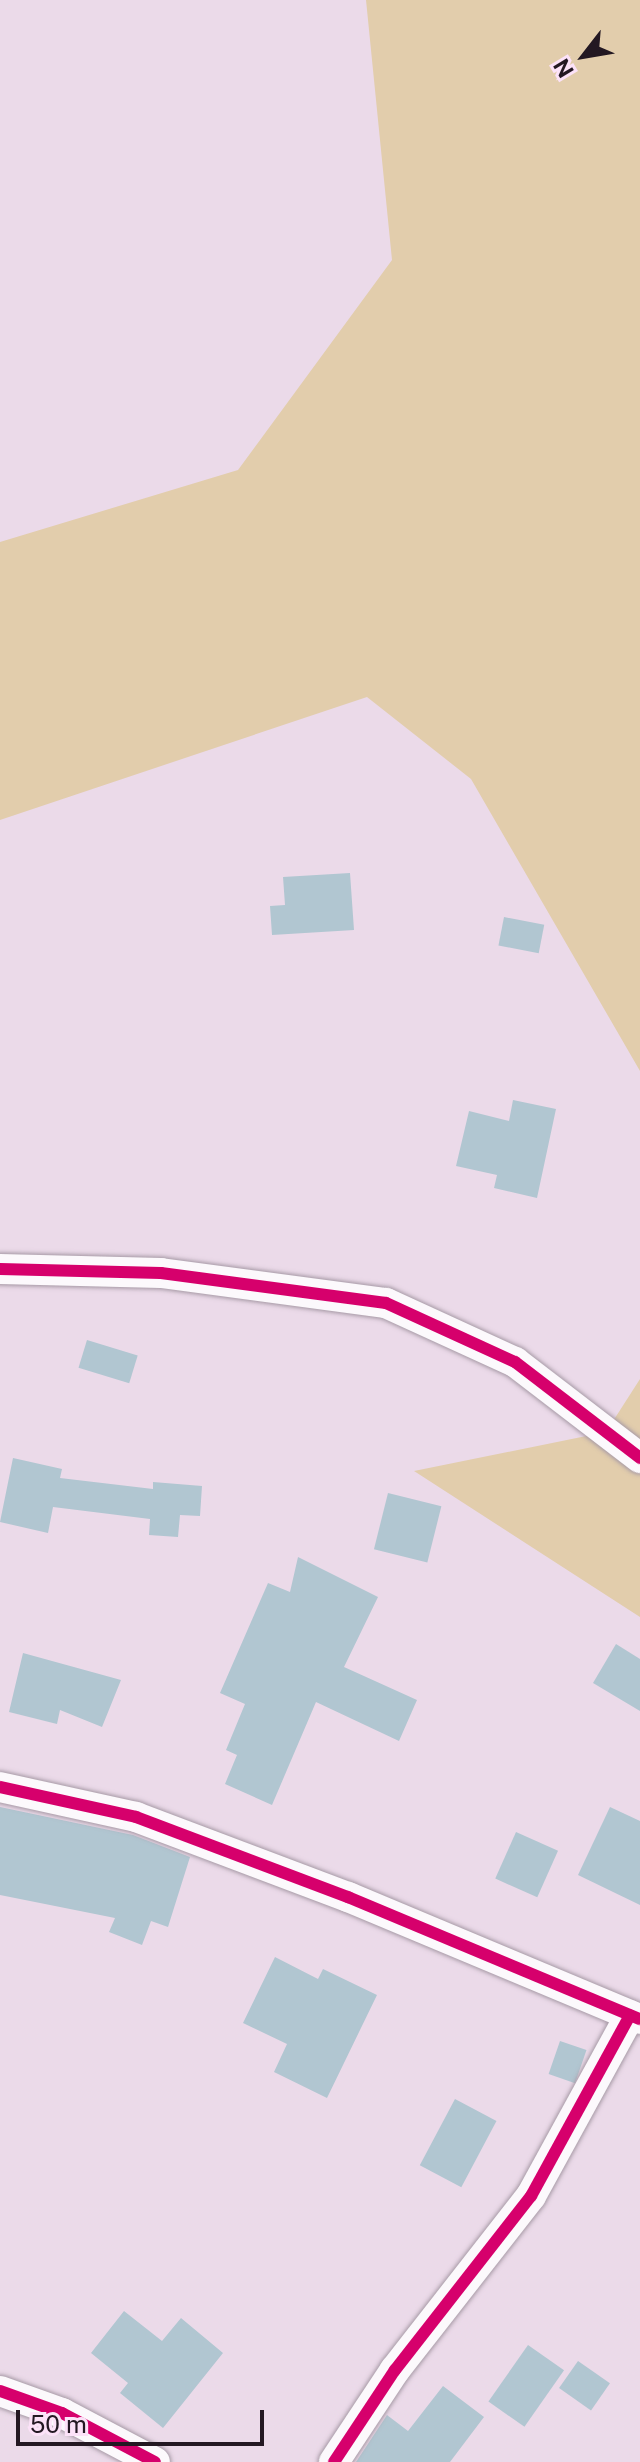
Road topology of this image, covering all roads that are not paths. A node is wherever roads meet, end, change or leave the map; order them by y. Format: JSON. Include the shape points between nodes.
{"nodes":[{"id":1,"x":0,"y":1269,"type":"edge"},
{"id":2,"x":640,"y":1458,"type":"edge"},
{"id":3,"x":0,"y":1787,"type":"edge"},
{"id":4,"x":635,"y":2017,"type":"edge"},
{"id":5,"x":0,"y":2391,"type":"edge"},
{"id":6,"x":155,"y":2462,"type":"edge"},
{"id":7,"x":334,"y":2462,"type":"edge"}],
"edges":[{"from":1,"to":2,"type":"street","via":[[161,1273],[386,1303],[515,1362]]},
{"from":3,"to":4,"type":"street","via":[[136,1817],[348,1897]]},
{"from":4,"to":7,"type":"street","via":[[531,2196],[395,2370]]},
{"from":5,"to":6,"type":"street","via":[[62,2413]]}]}
